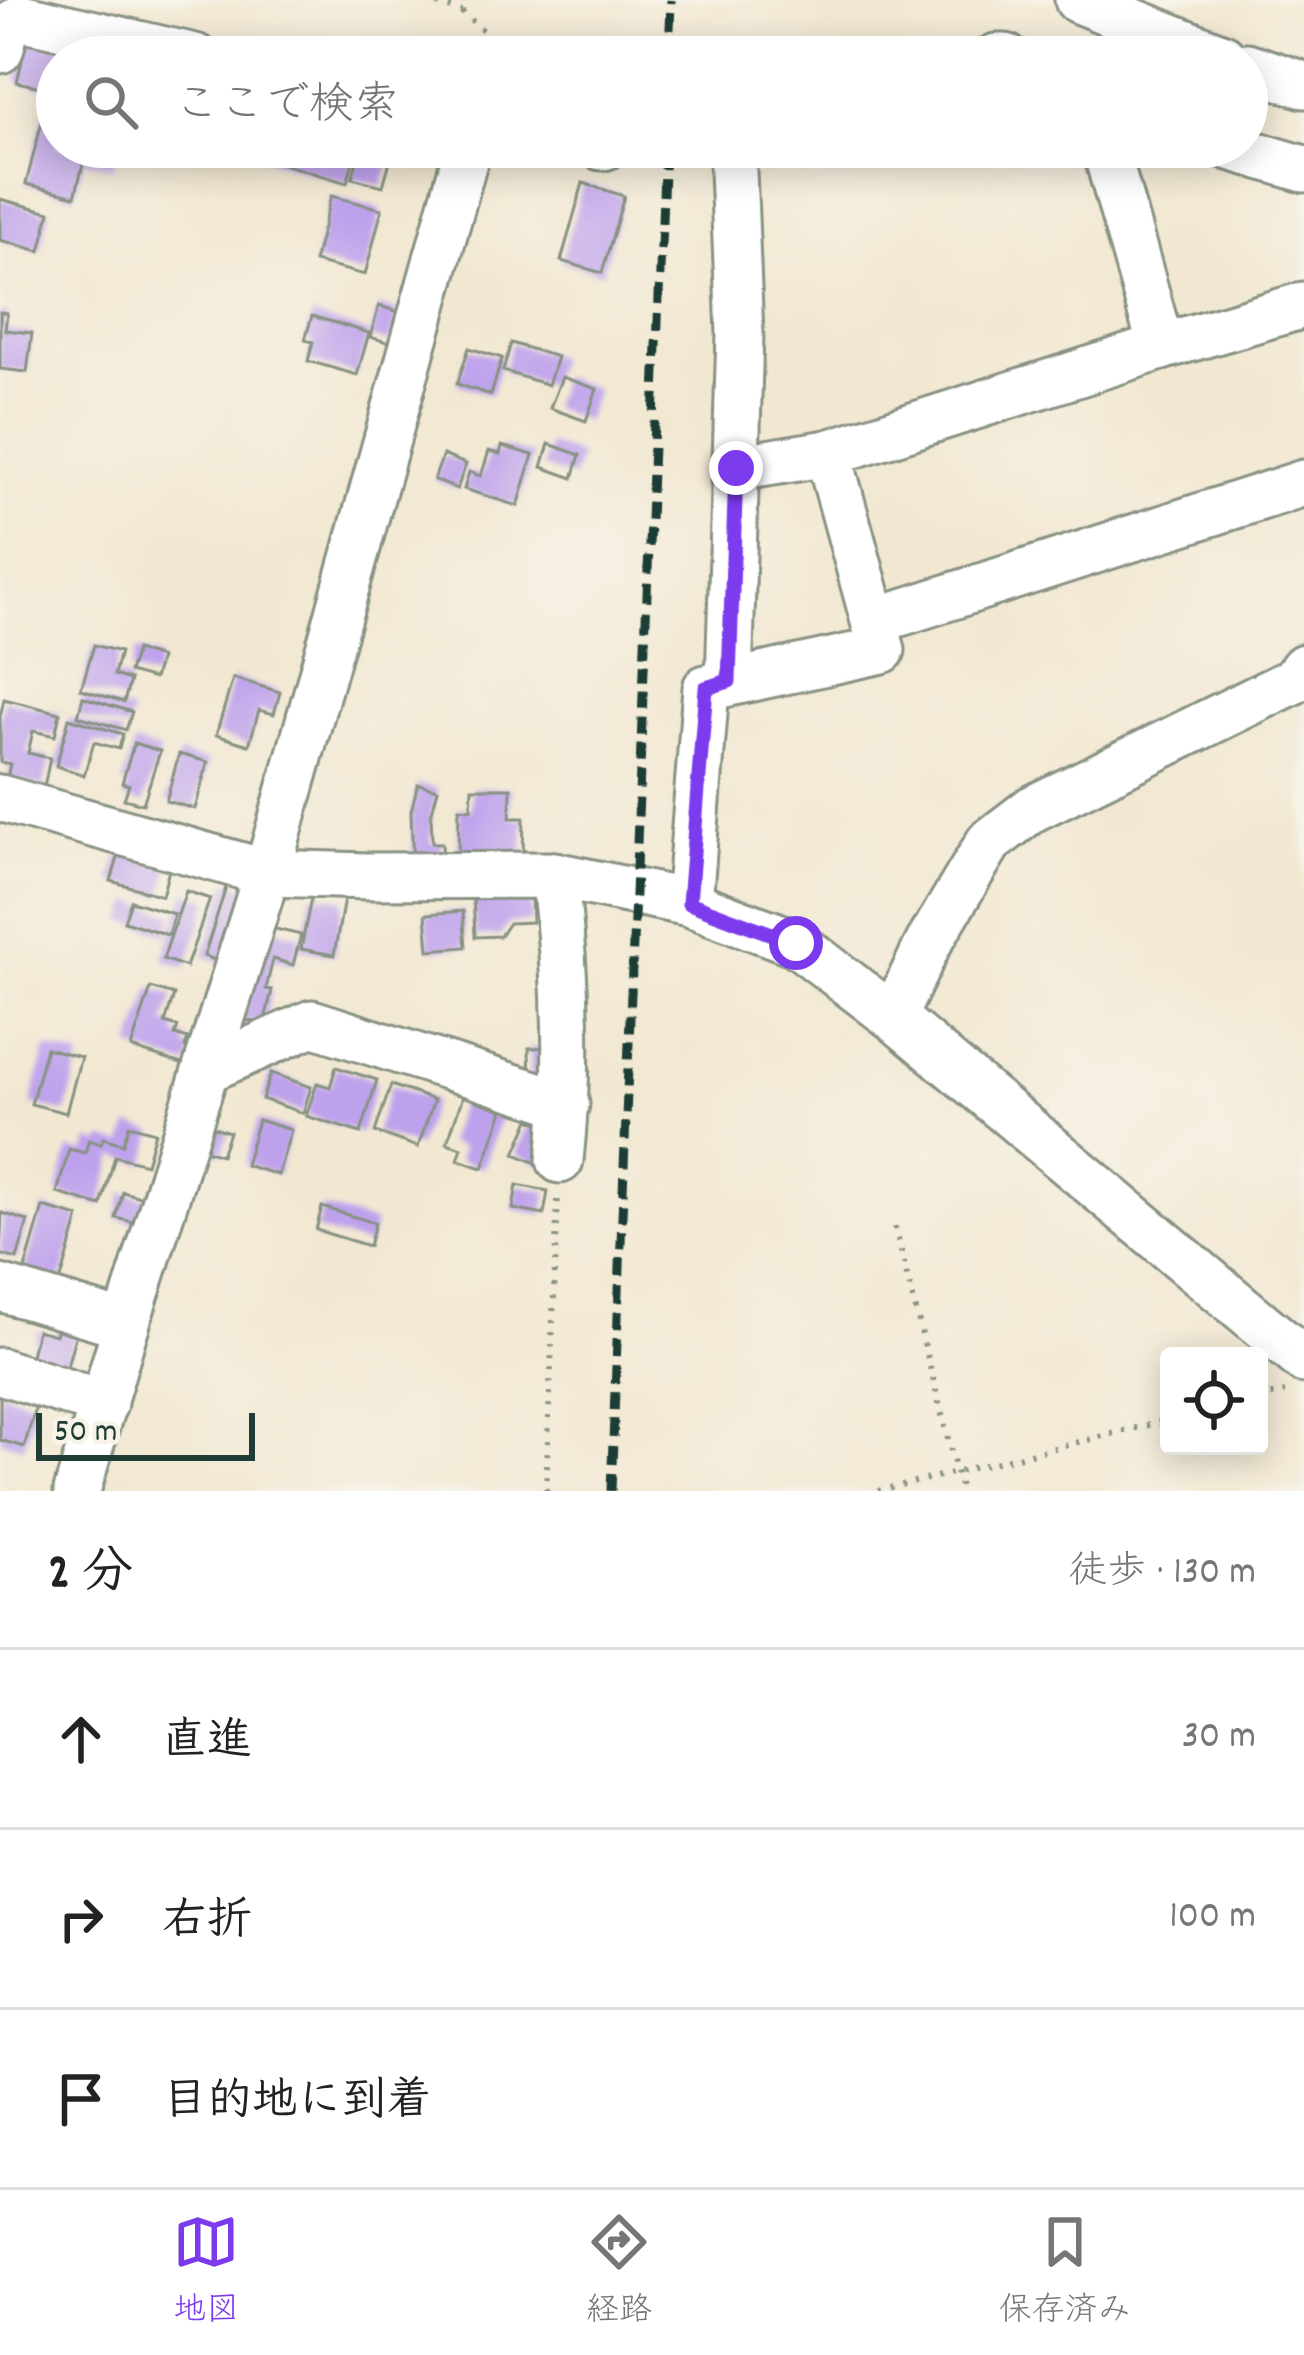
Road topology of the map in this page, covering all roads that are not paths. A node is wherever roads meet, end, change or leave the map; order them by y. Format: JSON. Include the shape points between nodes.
{"nodes":[{"id":1,"x":1078,"y":0,"type":"edge"},
{"id":2,"x":106,"y":36,"type":"edge"},
{"id":3,"x":1170,"y":36,"type":"edge"},
{"id":4,"x":0,"y":50,"type":"edge"},
{"id":5,"x":1268,"y":73,"type":"edge"},
{"id":6,"x":1304,"y":85,"type":"edge"},
{"id":7,"x":1268,"y":158,"type":"edge"},
{"id":8,"x":462,"y":168,"type":"edge"},
{"id":9,"x":733,"y":168,"type":"edge"},
{"id":10,"x":1111,"y":168,"type":"edge"},
{"id":11,"x":1304,"y":169,"type":"edge"},
{"id":12,"x":1304,"y":304,"type":"edge"},
{"id":13,"x":1161,"y":347,"type":"junction"},
{"id":14,"x":828,"y":454,"type":"junction"},
{"id":15,"x":736,"y":468,"type":"junction"},
{"id":16,"x":1304,"y":483,"type":"edge"},
{"id":17,"x":875,"y":621,"type":"junction"},
{"id":18,"x":1304,"y":667,"type":"edge"},
{"id":19,"x":729,"y":681,"type":"junction"},
{"id":20,"x":0,"y":798,"type":"edge"},
{"id":21,"x":267,"y":873,"type":"junction"},
{"id":22,"x":554,"y":875,"type":"junction"},
{"id":23,"x":689,"y":903,"type":"junction"},
{"id":24,"x":893,"y":1017,"type":"junction"},
{"id":25,"x":206,"y":1070,"type":"junction"},
{"id":26,"x":566,"y":1104,"type":"junction"},
{"id":27,"x":560,"y":1160,"type":"road end"},
{"id":28,"x":0,"y":1288,"type":"edge"},
{"id":29,"x":126,"y":1325,"type":"junction"},
{"id":30,"x":1304,"y":1360,"type":"edge"},
{"id":31,"x":0,"y":1371,"type":"edge"},
{"id":32,"x":104,"y":1404,"type":"junction"},
{"id":33,"x":77,"y":1491,"type":"edge"}],
"edges":[{"from":1,"to":3,"type":"street"},
{"from":2,"to":4,"type":"street","via":[[21,16]]},
{"from":5,"to":6,"type":"street"},
{"from":7,"to":11,"type":"street"},
{"from":8,"to":21,"type":"street"},
{"from":9,"to":15,"type":"street"},
{"from":10,"to":13,"type":"street"},
{"from":12,"to":13,"type":"street"},
{"from":13,"to":14,"type":"street"},
{"from":14,"to":15,"type":"street"},
{"from":14,"to":17,"type":"street"},
{"from":15,"to":19,"type":"street"},
{"from":16,"to":17,"type":"street"},
{"from":17,"to":19,"type":"street","via":[[882,650]]},
{"from":18,"to":24,"type":"street","via":[[1293,680],[1032,809],[989,842]]},
{"from":19,"to":23,"type":"street","via":[[706,688]]},
{"from":20,"to":21,"type":"street"},
{"from":21,"to":22,"type":"street"},
{"from":21,"to":25,"type":"street"},
{"from":22,"to":23,"type":"street"},
{"from":22,"to":26,"type":"street"},
{"from":23,"to":24,"type":"street","via":[[796,943]]},
{"from":24,"to":30,"type":"street"},
{"from":25,"to":26,"type":"street","via":[[312,1023]]},
{"from":25,"to":29,"type":"street"},
{"from":26,"to":27,"type":"street"},
{"from":28,"to":29,"type":"street"},
{"from":29,"to":32,"type":"street"},
{"from":31,"to":32,"type":"street"},
{"from":32,"to":33,"type":"street"}]}
